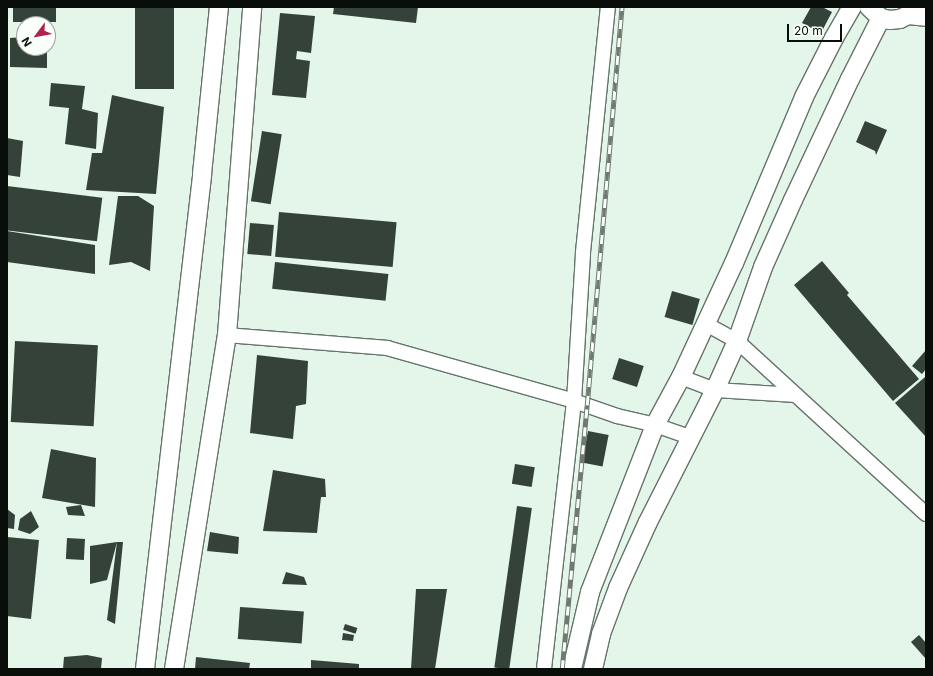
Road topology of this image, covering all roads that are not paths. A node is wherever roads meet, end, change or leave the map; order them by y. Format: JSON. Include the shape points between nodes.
{"nodes":[{"id":1,"x":219,"y":7,"type":"edge"},
{"id":2,"x":252,"y":7,"type":"edge"},
{"id":3,"x":608,"y":7,"type":"edge"},
{"id":4,"x":852,"y":7,"type":"edge"},
{"id":5,"x":911,"y":11,"type":"edge"},
{"id":6,"x":875,"y":12,"type":"edge"},
{"id":7,"x":926,"y":17,"type":"edge"},
{"id":8,"x":706,"y":324,"type":"junction"},
{"id":9,"x":227,"y":334,"type":"junction"},
{"id":10,"x":738,"y":341,"type":"junction"},
{"id":11,"x":681,"y":377,"type":"junction"},
{"id":12,"x":715,"y":390,"type":"junction"},
{"id":13,"x":796,"y":395,"type":"junction"},
{"id":14,"x":574,"y":401,"type":"junction"},
{"id":15,"x":655,"y":425,"type":"junction"},
{"id":16,"x":690,"y":438,"type":"junction"},
{"id":17,"x":926,"y":514,"type":"edge"},
{"id":18,"x":145,"y":669,"type":"edge"},
{"id":19,"x":174,"y":669,"type":"edge"},
{"id":20,"x":544,"y":669,"type":"edge"},
{"id":21,"x":572,"y":669,"type":"edge"},
{"id":22,"x":593,"y":669,"type":"edge"}],
"edges":[{"from":1,"to":18,"type":"street"},
{"from":2,"to":9,"type":"street"},
{"from":3,"to":14,"type":"street","via":[[583,252]]},
{"from":4,"to":8,"type":"street","via":[[804,97]]},
{"from":5,"to":6,"type":"street","via":[[900,19],[890,20]]},
{"from":5,"to":7,"type":"street"},
{"from":6,"to":10,"type":"street","via":[[850,79],[763,268]]},
{"from":8,"to":10,"type":"street"},
{"from":8,"to":11,"type":"street"},
{"from":9,"to":14,"type":"street","via":[[387,348]]},
{"from":9,"to":19,"type":"street"},
{"from":10,"to":12,"type":"street"},
{"from":10,"to":13,"type":"street"},
{"from":11,"to":12,"type":"street"},
{"from":11,"to":15,"type":"street"},
{"from":12,"to":13,"type":"street"},
{"from":12,"to":16,"type":"street"},
{"from":13,"to":17,"type":"street"},
{"from":14,"to":15,"type":"street","via":[[617,416]]},
{"from":14,"to":20,"type":"street"},
{"from":15,"to":16,"type":"street"},
{"from":15,"to":21,"type":"street","via":[[590,592]]},
{"from":16,"to":22,"type":"street","via":[[618,588],[601,634]]}]}
